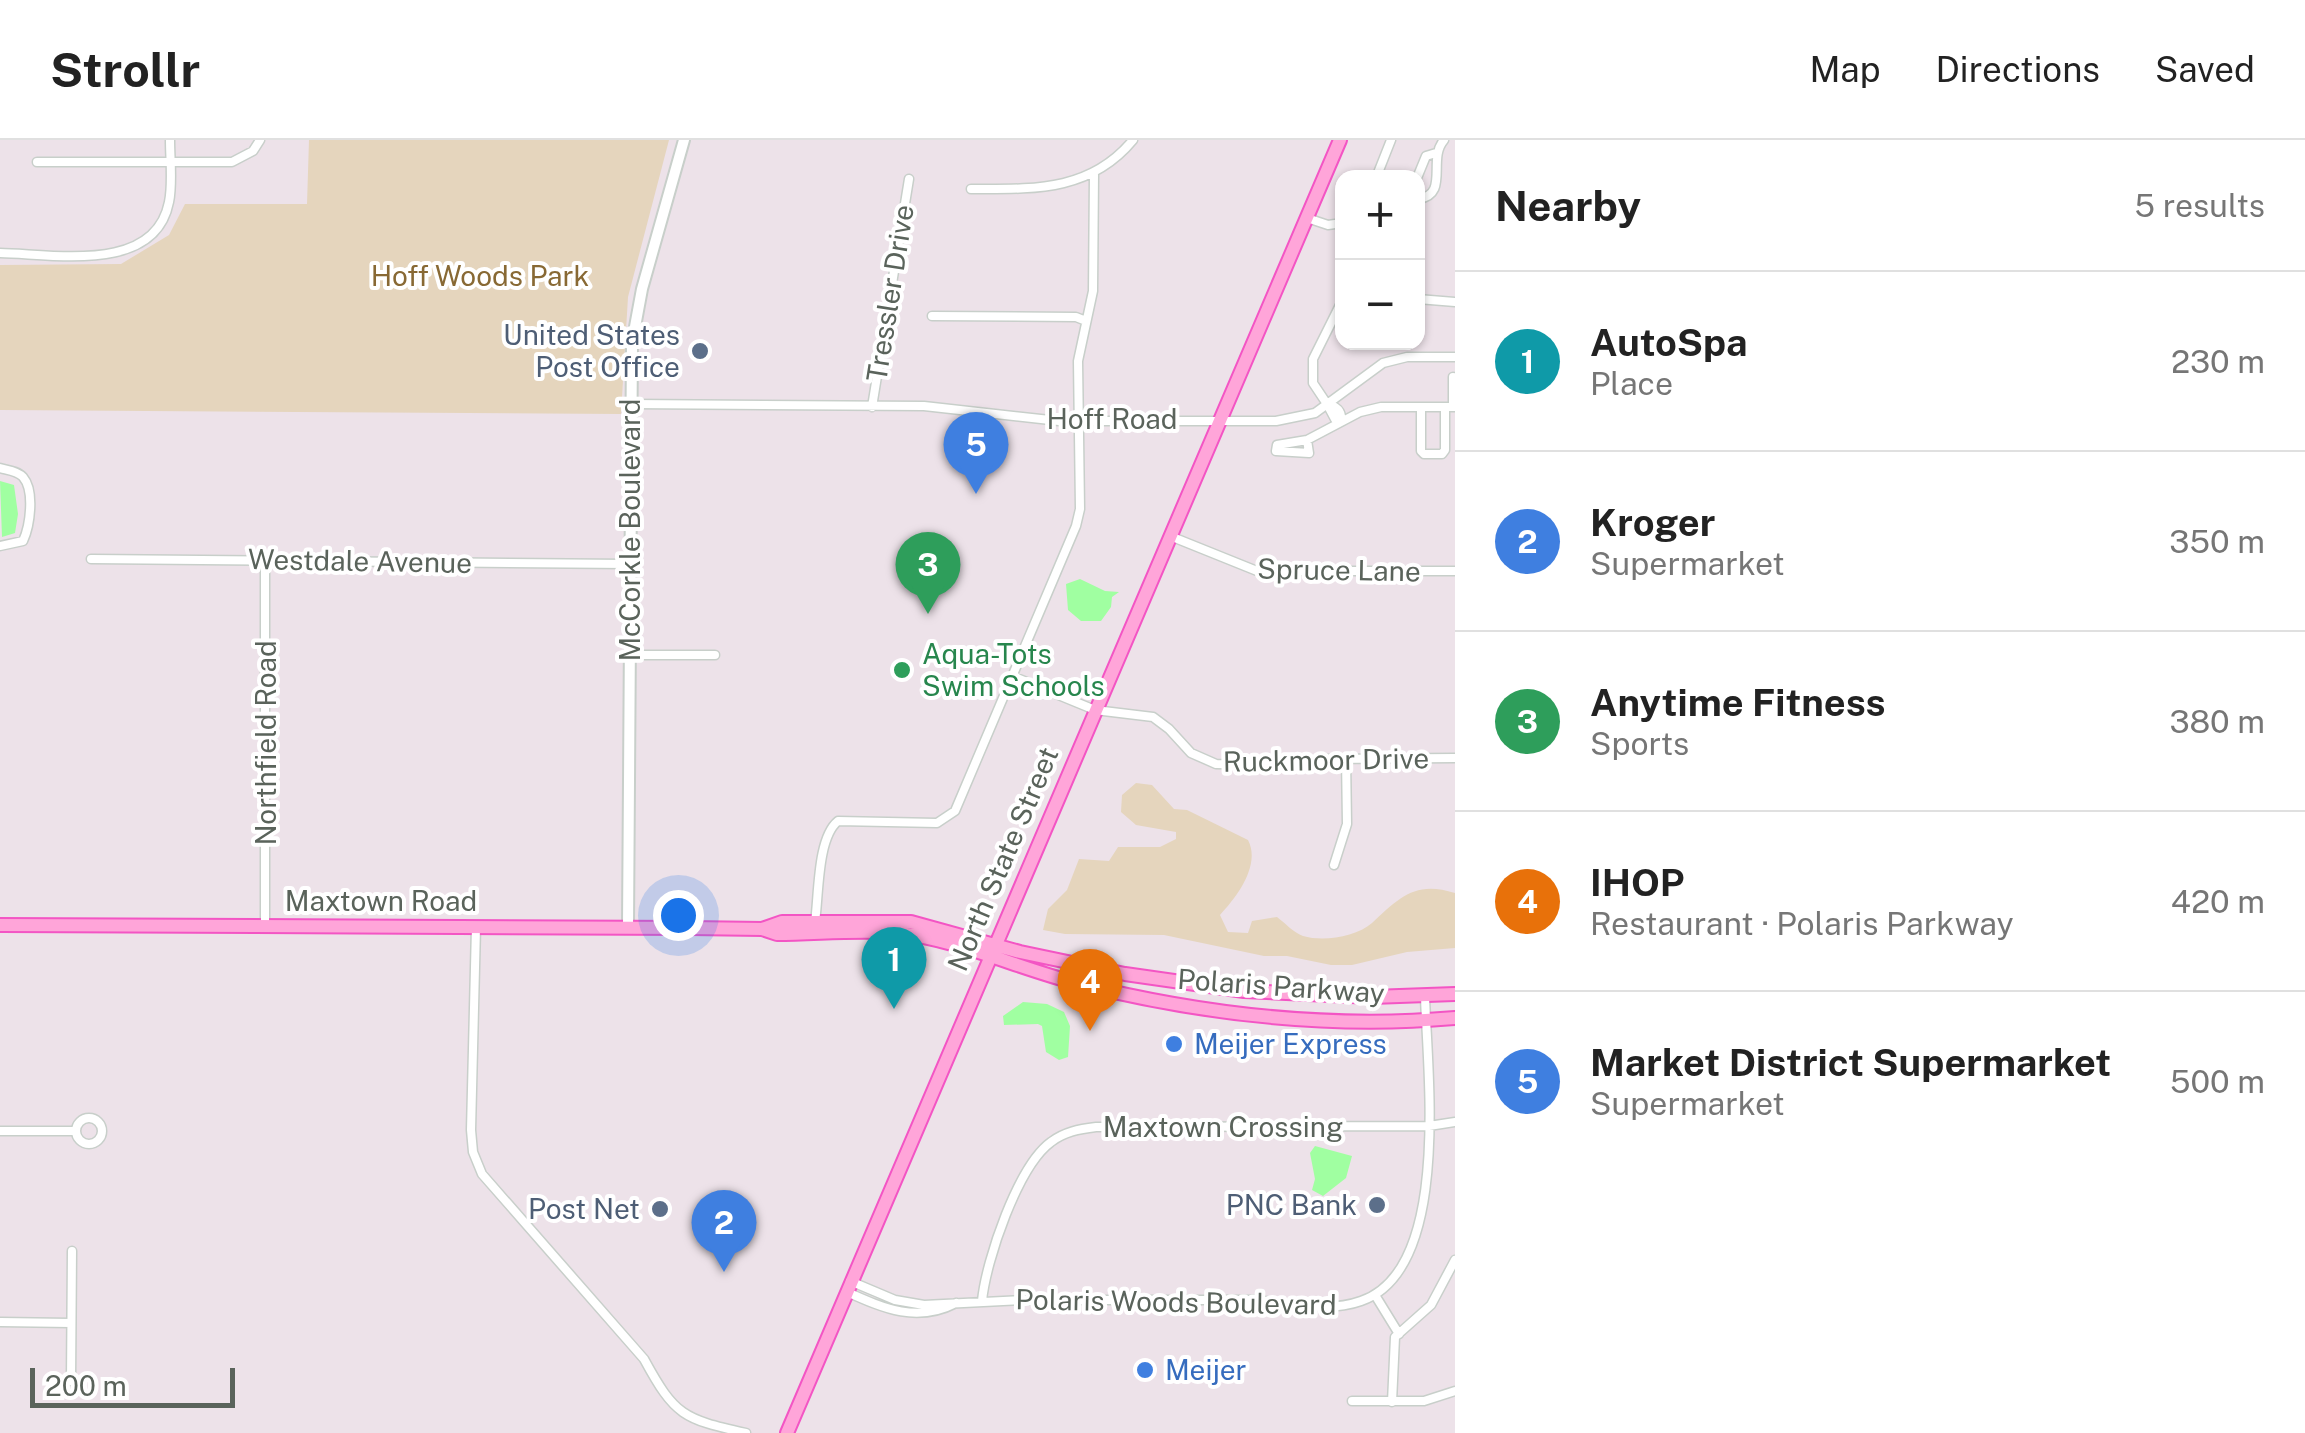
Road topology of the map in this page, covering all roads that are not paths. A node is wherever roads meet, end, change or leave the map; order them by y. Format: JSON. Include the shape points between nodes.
{"nodes":[{"id":1,"x":170,"y":140,"type":"edge"},
{"id":2,"x":260,"y":140,"type":"edge"},
{"id":3,"x":684,"y":140,"type":"edge"},
{"id":4,"x":1134,"y":140,"type":"edge"},
{"id":5,"x":1340,"y":140,"type":"edge"},
{"id":6,"x":1390,"y":140,"type":"edge"},
{"id":7,"x":1444,"y":140,"type":"edge"},
{"id":8,"x":1436,"y":153,"type":"junction"},
{"id":9,"x":37,"y":162,"type":"dead end"},
{"id":10,"x":170,"y":163,"type":"junction"},
{"id":11,"x":1379,"y":170,"type":"edge"},
{"id":12,"x":1420,"y":170,"type":"edge"},
{"id":13,"x":1094,"y":174,"type":"junction"},
{"id":14,"x":909,"y":179,"type":"dead end"},
{"id":15,"x":971,"y":189,"type":"dead end"},
{"id":16,"x":1425,"y":198,"type":"edge"},
{"id":17,"x":1307,"y":218,"type":"junction"},
{"id":18,"x":1335,"y":224,"type":"edge"},
{"id":19,"x":0,"y":254,"type":"edge"},
{"id":20,"x":1425,"y":300,"type":"edge"},
{"id":21,"x":1455,"y":302,"type":"edge"},
{"id":22,"x":1335,"y":315,"type":"edge"},
{"id":23,"x":932,"y":316,"type":"dead end"},
{"id":24,"x":1086,"y":321,"type":"junction"},
{"id":25,"x":1455,"y":357,"type":"edge"},
{"id":26,"x":1453,"y":378,"type":"edge"},
{"id":27,"x":630,"y":404,"type":"junction"},
{"id":28,"x":1327,"y":404,"type":"junction"},
{"id":29,"x":872,"y":407,"type":"junction"},
{"id":30,"x":1421,"y":407,"type":"junction"},
{"id":31,"x":1451,"y":407,"type":"edge"},
{"id":32,"x":1222,"y":419,"type":"junction"},
{"id":33,"x":1342,"y":421,"type":"junction"},
{"id":34,"x":1078,"y":422,"type":"junction"},
{"id":35,"x":1307,"y":440,"type":"dead end"},
{"id":36,"x":0,"y":468,"type":"edge"},
{"id":37,"x":1170,"y":536,"type":"junction"},
{"id":38,"x":0,"y":546,"type":"edge"},
{"id":39,"x":91,"y":559,"type":"dead end"},
{"id":40,"x":265,"y":560,"type":"junction"},
{"id":41,"x":629,"y":564,"type":"junction"},
{"id":42,"x":1455,"y":572,"type":"edge"},
{"id":43,"x":629,"y":655,"type":"junction"},
{"id":44,"x":715,"y":655,"type":"dead end"},
{"id":45,"x":1012,"y":676,"type":"junction"},
{"id":46,"x":1094,"y":710,"type":"junction"},
{"id":47,"x":1346,"y":758,"type":"junction"},
{"id":48,"x":1455,"y":758,"type":"edge"},
{"id":49,"x":1334,"y":866,"type":"dead end"},
{"id":50,"x":0,"y":925,"type":"edge"},
{"id":51,"x":264,"y":926,"type":"junction"},
{"id":52,"x":476,"y":927,"type":"junction"},
{"id":53,"x":628,"y":928,"type":"junction"},
{"id":54,"x":812,"y":928,"type":"junction"},
{"id":55,"x":991,"y":951,"type":"junction"},
{"id":56,"x":1455,"y":994,"type":"edge"},
{"id":57,"x":1425,"y":996,"type":"junction"},
{"id":58,"x":1455,"y":1018,"type":"edge"},
{"id":59,"x":1426,"y":1019,"type":"junction"},
{"id":60,"x":1455,"y":1122,"type":"edge"},
{"id":61,"x":1429,"y":1126,"type":"junction"},
{"id":62,"x":0,"y":1131,"type":"edge"},
{"id":63,"x":74,"y":1131,"type":"dead end"},
{"id":64,"x":72,"y":1251,"type":"dead end"},
{"id":65,"x":1455,"y":1260,"type":"edge"},
{"id":66,"x":1445,"y":1284,"type":"junction"},
{"id":67,"x":848,"y":1286,"type":"junction"},
{"id":68,"x":1455,"y":1287,"type":"edge"},
{"id":69,"x":1375,"y":1295,"type":"junction"},
{"id":70,"x":982,"y":1300,"type":"junction"},
{"id":71,"x":0,"y":1322,"type":"edge"},
{"id":72,"x":72,"y":1322,"type":"junction"},
{"id":73,"x":1399,"y":1334,"type":"junction"},
{"id":74,"x":71,"y":1382,"type":"dead end"},
{"id":75,"x":1455,"y":1391,"type":"edge"},
{"id":76,"x":1352,"y":1401,"type":"dead end"},
{"id":77,"x":1392,"y":1402,"type":"junction"},
{"id":78,"x":746,"y":1433,"type":"edge"},
{"id":79,"x":787,"y":1433,"type":"edge"}],
"edges":[{"from":1,"to":10,"type":"street"},
{"from":2,"to":10,"type":"street","via":[[232,162]]},
{"from":3,"to":27,"type":"street","name":"McCorkle Boulevard","via":[[635,321]]},
{"from":4,"to":13,"type":"street"},
{"from":5,"to":17,"type":"main road","name":"North State Street"},
{"from":6,"to":11,"type":"street"},
{"from":7,"to":8,"type":"street"},
{"from":8,"to":12,"type":"street","via":[[1426,156]]},
{"from":8,"to":16,"type":"street","via":[[1436,190]]},
{"from":9,"to":10,"type":"street"},
{"from":10,"to":19,"type":"street","via":[[166,216],[138,246],[108,254]]},
{"from":13,"to":15,"type":"street","via":[[1049,188]]},
{"from":13,"to":24,"type":"street","via":[[1093,290]]},
{"from":14,"to":29,"type":"street","name":"Tressler Drive"},
{"from":17,"to":18,"type":"street"},
{"from":17,"to":32,"type":"main road","name":"North State Street"},
{"from":20,"to":21,"type":"street"},
{"from":22,"to":28,"type":"street","via":[[1312,359],[1313,383]]},
{"from":23,"to":24,"type":"street"},
{"from":24,"to":34,"type":"street"},
{"from":25,"to":28,"type":"street","name":"Hoff Road","via":[[1383,362]]},
{"from":26,"to":31,"type":"street"},
{"from":27,"to":29,"type":"street","name":"Hoff Road"},
{"from":27,"to":41,"type":"street","name":"McCorkle Boulevard"},
{"from":28,"to":32,"type":"street","name":"Hoff Road","via":[[1295,419]]},
{"from":28,"to":33,"type":"street","via":[[1336,406]]},
{"from":29,"to":34,"type":"street","name":"Hoff Road"},
{"from":30,"to":31,"type":"street"},
{"from":30,"to":31,"type":"street","via":[[1421,451],[1442,454]]},
{"from":30,"to":33,"type":"street","via":[[1381,407]]},
{"from":32,"to":34,"type":"street","name":"Hoff Road"},
{"from":32,"to":37,"type":"main road","name":"North State Street"},
{"from":33,"to":35,"type":"street"},
{"from":34,"to":45,"type":"street","via":[[1076,526]]},
{"from":36,"to":38,"type":"street","via":[[24,479],[29,525],[23,541]]},
{"from":37,"to":42,"type":"street","name":"Spruce Lane","via":[[1257,571]]},
{"from":37,"to":46,"type":"main road","name":"North State Street"},
{"from":39,"to":40,"type":"street","name":"Westdale Avenue"},
{"from":40,"to":41,"type":"street","name":"Westdale Avenue"},
{"from":40,"to":51,"type":"street","name":"Northfield Road"},
{"from":41,"to":43,"type":"street","name":"McCorkle Boulevard"},
{"from":43,"to":44,"type":"street"},
{"from":43,"to":53,"type":"street","name":"McCorkle Boulevard"},
{"from":45,"to":46,"type":"street","name":"Ruckmoor Drive"},
{"from":45,"to":54,"type":"street","via":[[946,820],[838,820],[830,827]]},
{"from":46,"to":47,"type":"street","name":"Ruckmoor Drive","via":[[1153,717],[1191,753],[1216,764]]},
{"from":46,"to":55,"type":"main road","name":"North State Street"},
{"from":47,"to":48,"type":"street","name":"Ruckmoor Drive"},
{"from":47,"to":49,"type":"street","via":[[1346,824]]},
{"from":50,"to":51,"type":"main road","name":"Maxtown Road"},
{"from":51,"to":52,"type":"main road","name":"Maxtown Road"},
{"from":52,"to":53,"type":"main road","name":"Maxtown Road"},
{"from":52,"to":78,"type":"street","via":[[472,1141],[482,1174],[644,1358],[673,1406],[693,1419]]},
{"from":53,"to":54,"type":"main road","name":"Maxtown Road","via":[[762,930],[782,922]]},
{"from":54,"to":55,"type":"main road","name":"Maxtown Road","via":[[902,933]]},
{"from":54,"to":55,"type":"main road","name":"Maxtown Road","via":[[911,922]]},
{"from":55,"to":57,"type":"main road","name":"Polaris Parkway","via":[[1212,987]]},
{"from":55,"to":59,"type":"main road","name":"Polaris Parkway","via":[[1072,982],[1184,1006],[1302,1018]]},
{"from":55,"to":67,"type":"main road","name":"North State Street"},
{"from":56,"to":57,"type":"main road","name":"Polaris Parkway"},
{"from":57,"to":59,"type":"street","name":"Polaris Woods Boulevard"},
{"from":58,"to":59,"type":"main road","name":"Polaris Parkway"},
{"from":59,"to":61,"type":"street","name":"Polaris Woods Boulevard"},
{"from":60,"to":61,"type":"street","name":"Maxtown Crossing"},
{"from":61,"to":69,"type":"street","name":"Polaris Woods Boulevard","via":[[1429,1169],[1416,1230],[1400,1269]]},
{"from":61,"to":70,"type":"street","name":"Maxtown Crossing","via":[[1096,1127],[1062,1135],[1035,1157],[1024,1177],[987,1264]]},
{"from":62,"to":63,"type":"street"},
{"from":64,"to":72,"type":"street"},
{"from":65,"to":66,"type":"street"},
{"from":66,"to":68,"type":"street"},
{"from":66,"to":73,"type":"street"},
{"from":67,"to":70,"type":"street","name":"Polaris Woods Boulevard","via":[[904,1313]]},
{"from":67,"to":79,"type":"main road","name":"North State Street"},
{"from":69,"to":70,"type":"street","name":"Polaris Woods Boulevard","via":[[1338,1306]]},
{"from":69,"to":73,"type":"street"},
{"from":71,"to":72,"type":"street"},
{"from":72,"to":74,"type":"street"},
{"from":73,"to":77,"type":"street"},
{"from":75,"to":77,"type":"street"},
{"from":76,"to":77,"type":"street"}]}
